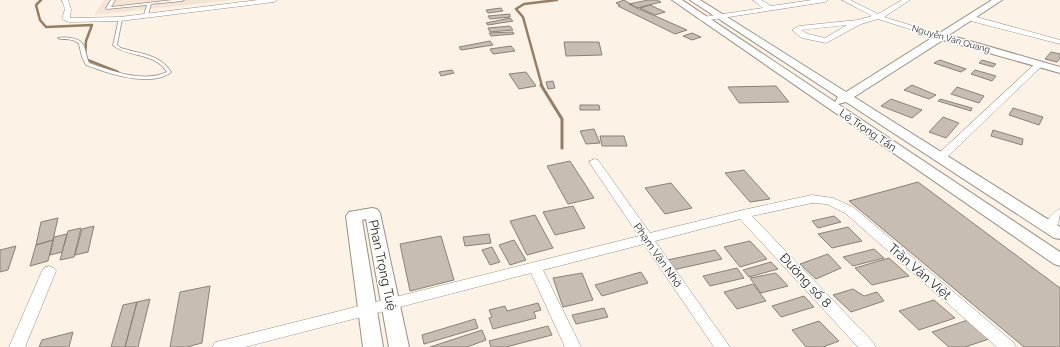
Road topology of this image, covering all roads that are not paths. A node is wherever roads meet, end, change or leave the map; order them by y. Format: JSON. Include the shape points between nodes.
{"nodes":[{"id":1,"x":65,"y":0,"type":"edge"},
{"id":2,"x":113,"y":0,"type":"edge"},
{"id":3,"x":156,"y":0,"type":"edge"},
{"id":4,"x":182,"y":0,"type":"edge"},
{"id":5,"x":274,"y":0,"type":"edge"},
{"id":6,"x":676,"y":0,"type":"edge"},
{"id":7,"x":694,"y":0,"type":"edge"},
{"id":8,"x":756,"y":0,"type":"edge"},
{"id":9,"x":825,"y":0,"type":"edge"},
{"id":10,"x":845,"y":0,"type":"edge"},
{"id":11,"x":908,"y":0,"type":"edge"},
{"id":12,"x":998,"y":0,"type":"edge"},
{"id":13,"x":804,"y":1,"type":"edge"},
{"id":14,"x":149,"y":4,"type":"junction"},
{"id":15,"x":770,"y":9,"type":"junction"},
{"id":16,"x":146,"y":15,"type":"junction"},
{"id":17,"x":719,"y":16,"type":"junction"},
{"id":18,"x":878,"y":17,"type":"junction"},
{"id":19,"x":970,"y":18,"type":"junction"},
{"id":20,"x":120,"y":19,"type":"junction"},
{"id":21,"x":703,"y":19,"type":"junction"},
{"id":22,"x":858,"y":22,"type":"junction"},
{"id":23,"x":941,"y":36,"type":"junction"},
{"id":24,"x":60,"y":38,"type":"dead end"},
{"id":25,"x":1060,"y":42,"type":"edge"},
{"id":26,"x":1040,"y":64,"type":"junction"},
{"id":27,"x":1060,"y":70,"type":"edge"},
{"id":28,"x":847,"y":98,"type":"junction"},
{"id":29,"x":832,"y":106,"type":"junction"},
{"id":30,"x":941,"y":157,"type":"junction"},
{"id":31,"x":594,"y":162,"type":"dead end"},
{"id":32,"x":1060,"y":213,"type":"edge"},
{"id":33,"x":743,"y":214,"type":"junction"},
{"id":34,"x":1049,"y":227,"type":"junction"},
{"id":35,"x":1060,"y":234,"type":"edge"},
{"id":36,"x":646,"y":238,"type":"junction"},
{"id":37,"x":1060,"y":260,"type":"edge"},
{"id":38,"x":535,"y":266,"type":"junction"},
{"id":39,"x":49,"y":272,"type":"dead end"},
{"id":40,"x":391,"y":303,"type":"junction"},
{"id":41,"x":368,"y":309,"type":"junction"},
{"id":42,"x":17,"y":347,"type":"edge"},
{"id":43,"x":220,"y":347,"type":"edge"},
{"id":44,"x":373,"y":347,"type":"edge"},
{"id":45,"x":399,"y":347,"type":"edge"},
{"id":46,"x":573,"y":347,"type":"edge"},
{"id":47,"x":722,"y":347,"type":"edge"},
{"id":48,"x":868,"y":347,"type":"edge"},
{"id":49,"x":1008,"y":347,"type":"edge"}],
"edges":[{"from":1,"to":20,"type":"street","via":[[68,9],[66,19]]},
{"from":2,"to":14,"type":"lane","via":[[108,8]]},
{"from":3,"to":14,"type":"lane"},
{"from":4,"to":14,"type":"lane"},
{"from":5,"to":16,"type":"street"},
{"from":6,"to":21,"type":"street","name":"Lê Trọng Tấn"},
{"from":7,"to":17,"type":"street","name":"Lê Trọng Tấn"},
{"from":8,"to":15,"type":"street"},
{"from":9,"to":13,"type":"street"},
{"from":10,"to":18,"type":"street","name":"Nguyễn Văn Quang"},
{"from":11,"to":18,"type":"street"},
{"from":12,"to":19,"type":"street"},
{"from":13,"to":15,"type":"street"},
{"from":14,"to":16,"type":"lane"},
{"from":15,"to":17,"type":"street"},
{"from":16,"to":20,"type":"street"},
{"from":17,"to":21,"type":"street"},
{"from":17,"to":28,"type":"street","name":"Lê Trọng Tấn"},
{"from":18,"to":22,"type":"street"},
{"from":18,"to":23,"type":"street","name":"Nguyễn Văn Quang"},
{"from":19,"to":23,"type":"street"},
{"from":19,"to":25,"type":"street"},
{"from":20,"to":24,"type":"lane","via":[[115,45],[120,49],[157,60],[168,68],[169,72],[161,76],[138,77],[99,68],[87,64],[84,48],[79,41]]},
{"from":21,"to":29,"type":"street","name":"Lê Trọng Tấn"},
{"from":22,"to":22,"type":"street","via":[[799,28],[796,30],[805,36],[826,41]]},
{"from":23,"to":26,"type":"street","name":"Nguyễn Văn Quang"},
{"from":23,"to":28,"type":"street"},
{"from":26,"to":27,"type":"street","name":"Nguyễn Văn Quang"},
{"from":26,"to":30,"type":"street"},
{"from":28,"to":29,"type":"street"},
{"from":28,"to":30,"type":"street","name":"Lê Trọng Tấn"},
{"from":29,"to":37,"type":"street","name":"Lê Trọng Tấn"},
{"from":30,"to":34,"type":"street","name":"Lê Trọng Tấn"},
{"from":31,"to":36,"type":"street","name":"Phạm Văn Nhờ"},
{"from":32,"to":34,"type":"street"},
{"from":33,"to":36,"type":"street"},
{"from":33,"to":48,"type":"street","name":"Đường số 8"},
{"from":33,"to":49,"type":"street","name":"Trần Văn Việt","via":[[812,199],[829,201],[849,210]]},
{"from":34,"to":35,"type":"street","name":"Lê Trọng Tấn"},
{"from":36,"to":38,"type":"street"},
{"from":36,"to":47,"type":"street","name":"Phạm Văn Nhờ"},
{"from":38,"to":40,"type":"street"},
{"from":38,"to":46,"type":"street"},
{"from":39,"to":42,"type":"street"},
{"from":40,"to":41,"type":"street"},
{"from":40,"to":41,"type":"street","name":"Phan Trọng Tuệ","via":[[372,213],[354,216]]},
{"from":40,"to":45,"type":"street","name":"Phan Trọng Tuệ"},
{"from":41,"to":43,"type":"street"},
{"from":41,"to":44,"type":"street","name":"Phan Trọng Tuệ"}]}
